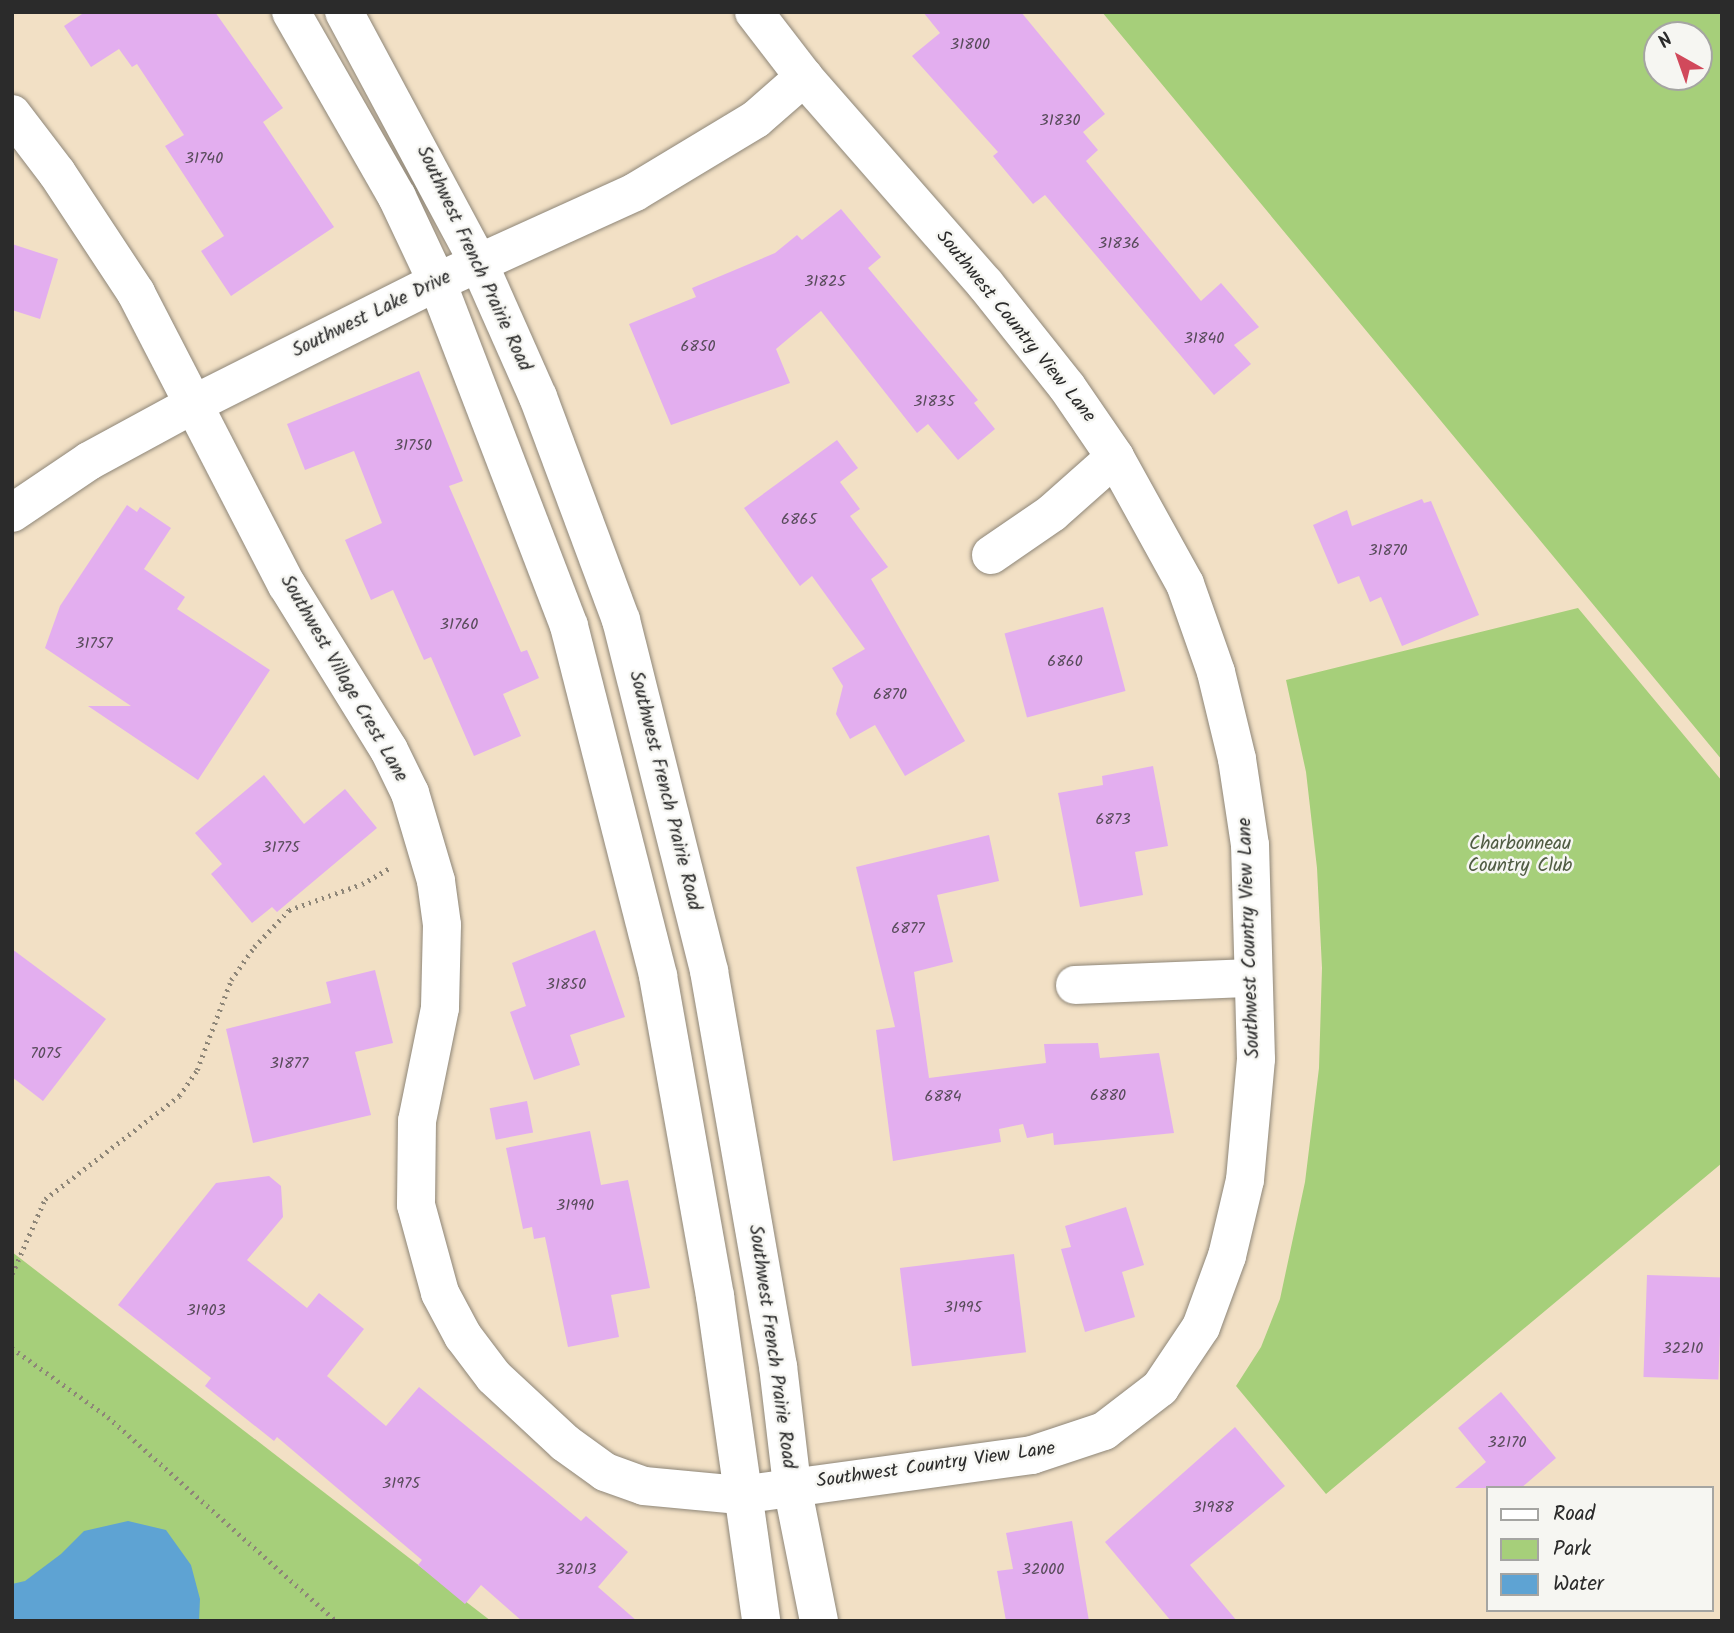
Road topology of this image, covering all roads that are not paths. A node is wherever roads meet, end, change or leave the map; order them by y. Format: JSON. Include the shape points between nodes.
{"nodes":[{"id":1,"x":291,"y":12,"type":"edge"},
{"id":2,"x":344,"y":12,"type":"edge"},
{"id":3,"x":754,"y":12,"type":"edge"},
{"id":4,"x":804,"y":77,"type":"junction"},
{"id":5,"x":12,"y":114,"type":"edge"},
{"id":6,"x":479,"y":264,"type":"junction"},
{"id":7,"x":437,"y":282,"type":"junction"},
{"id":8,"x":196,"y":402,"type":"junction"},
{"id":9,"x":1115,"y":457,"type":"junction"},
{"id":10,"x":12,"y":513,"type":"edge"},
{"id":11,"x":991,"y":555,"type":"dead end"},
{"id":12,"x":1252,"y":978,"type":"junction"},
{"id":13,"x":1075,"y":985,"type":"dead end"},
{"id":14,"x":792,"y":1486,"type":"junction"},
{"id":15,"x":740,"y":1495,"type":"junction"},
{"id":16,"x":761,"y":1621,"type":"edge"},
{"id":17,"x":819,"y":1621,"type":"edge"}],
"edges":[{"from":1,"to":7,"type":"street","via":[[397,197]]},
{"from":2,"to":6,"type":"street","name":"Southwest French Prairie Road"},
{"from":3,"to":4,"type":"street","name":"Southwest Country View Lane"},
{"from":4,"to":6,"type":"street","name":"Southwest Lake Drive","via":[[756,119],[693,160]]},
{"from":4,"to":9,"type":"street","name":"Southwest Country View Lane","via":[[985,284],[1067,387]]},
{"from":5,"to":8,"type":"street","name":"Southwest Village Crest Lane","via":[[136,293]]},
{"from":6,"to":7,"type":"street","name":"Southwest Lake Drive"},
{"from":6,"to":14,"type":"street","name":"Southwest French Prairie Road","via":[[538,397],[624,634],[709,971],[778,1366]]},
{"from":7,"to":8,"type":"street","name":"Southwest Lake Drive"},
{"from":7,"to":15,"type":"street","via":[[569,626],[655,963],[715,1296]]},
{"from":8,"to":10,"type":"street","name":"Southwest Lake Drive","via":[[89,461]]},
{"from":8,"to":15,"type":"street","name":"Southwest Village Crest Lane","via":[[287,585],[389,750],[425,836],[442,925],[440,1007],[413,1162],[416,1205],[440,1293],[494,1377],[556,1436],[605,1472],[645,1486]]},
{"from":9,"to":11,"type":"street","via":[[1052,513]]},
{"from":9,"to":12,"type":"street","name":"Southwest Country View Lane","via":[[1185,584],[1216,672],[1237,759],[1250,845]]},
{"from":12,"to":13,"type":"street"},
{"from":12,"to":14,"type":"street","name":"Southwest Country View Lane","via":[[1256,1059],[1245,1180],[1227,1256],[1201,1327],[1160,1388],[1134,1412],[1069,1446],[1032,1455]]},
{"from":14,"to":15,"type":"street","name":"Southwest Country View Lane"},
{"from":14,"to":17,"type":"street","name":"Southwest French Prairie Road"},
{"from":15,"to":16,"type":"street"}]}
